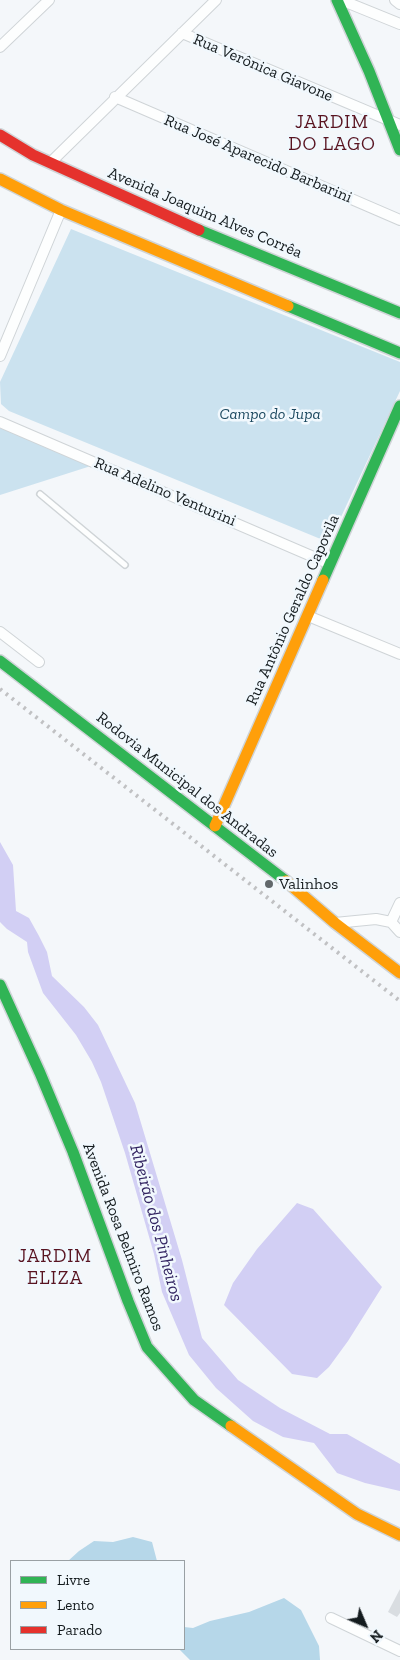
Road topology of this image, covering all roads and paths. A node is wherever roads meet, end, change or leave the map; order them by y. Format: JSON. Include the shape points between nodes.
{"nodes":[{"id":1,"x":49,"y":0,"type":"edge"},
{"id":2,"x":216,"y":0,"type":"edge"},
{"id":3,"x":337,"y":0,"type":"edge"},
{"id":4,"x":341,"y":0,"type":"edge"},
{"id":5,"x":395,"y":0,"type":"edge"},
{"id":6,"x":400,"y":4,"type":"edge"},
{"id":7,"x":400,"y":24,"type":"edge"},
{"id":8,"x":182,"y":33,"type":"junction"},
{"id":9,"x":0,"y":47,"type":"edge"},
{"id":10,"x":115,"y":97,"type":"junction"},
{"id":11,"x":388,"y":120,"type":"junction"},
{"id":12,"x":400,"y":125,"type":"edge"},
{"id":13,"x":0,"y":135,"type":"edge"},
{"id":14,"x":400,"y":150,"type":"edge"},
{"id":15,"x":51,"y":162,"type":"junction"},
{"id":16,"x":0,"y":179,"type":"edge"},
{"id":17,"x":61,"y":210,"type":"junction"},
{"id":18,"x":400,"y":220,"type":"edge"},
{"id":19,"x":400,"y":313,"type":"edge"},
{"id":20,"x":4,"y":334,"type":"edge"},
{"id":21,"x":400,"y":353,"type":"edge"},
{"id":22,"x":0,"y":356,"type":"edge"},
{"id":23,"x":400,"y":406,"type":"edge"},
{"id":24,"x":0,"y":422,"type":"edge"},
{"id":25,"x":40,"y":494,"type":"dead end"},
{"id":26,"x":330,"y":564,"type":"junction"},
{"id":27,"x":125,"y":565,"type":"dead end"},
{"id":28,"x":308,"y":616,"type":"junction"},
{"id":29,"x":0,"y":632,"type":"edge"},
{"id":30,"x":400,"y":654,"type":"edge"},
{"id":31,"x":0,"y":661,"type":"edge"},
{"id":32,"x":39,"y":662,"type":"dead end"},
{"id":33,"x":215,"y":826,"type":"junction"},
{"id":34,"x":400,"y":902,"type":"edge"},
{"id":35,"x":391,"y":922,"type":"junction"},
{"id":36,"x":335,"y":923,"type":"junction"},
{"id":37,"x":400,"y":932,"type":"edge"},
{"id":38,"x":400,"y":972,"type":"edge"},
{"id":39,"x":0,"y":986,"type":"edge"},
{"id":40,"x":400,"y":1535,"type":"edge"},
{"id":41,"x":331,"y":1618,"type":"dead end"},
{"id":42,"x":400,"y":1651,"type":"edge"}],
"edges":[{"from":1,"to":9,"type":"street"},
{"from":2,"to":8,"type":"street"},
{"from":3,"to":11,"type":"main road"},
{"from":4,"to":7,"type":"street"},
{"from":5,"to":6,"type":"street"},
{"from":8,"to":10,"type":"street"},
{"from":8,"to":11,"type":"street","name":"Rua Verônica Giavone"},
{"from":10,"to":15,"type":"street"},
{"from":10,"to":18,"type":"street","name":"Rua José Aparecido Barbarini"},
{"from":11,"to":12,"type":"street","name":"Rua Verônica Giavone"},
{"from":11,"to":14,"type":"main road"},
{"from":13,"to":15,"type":"main road","name":"Avenida Joaquim Alves Corrêa"},
{"from":15,"to":19,"type":"main road","name":"Avenida Joaquim Alves Corrêa","via":[[182,223]]},
{"from":16,"to":17,"type":"main road"},
{"from":17,"to":20,"type":"street"},
{"from":17,"to":21,"type":"main road"},
{"from":20,"to":22,"type":"street"},
{"from":23,"to":26,"type":"main road","name":"Rua Antônio Geraldo Capovila"},
{"from":24,"to":26,"type":"street","name":"Rua Adelino Venturini"},
{"from":25,"to":27,"type":"lane"},
{"from":26,"to":28,"type":"main road","name":"Rua Antônio Geraldo Capovila"},
{"from":28,"to":30,"type":"street"},
{"from":28,"to":33,"type":"main road","name":"Rua Antônio Geraldo Capovila"},
{"from":29,"to":32,"type":"street"},
{"from":31,"to":33,"type":"main road","name":"Rodovia Municipal dos Andradas"},
{"from":33,"to":36,"type":"main road","name":"Rodovia Municipal dos Andradas"},
{"from":34,"to":35,"type":"street"},
{"from":35,"to":36,"type":"street","via":[[376,919]]},
{"from":35,"to":37,"type":"street"},
{"from":36,"to":38,"type":"main road","name":"Rodovia Municipal dos Andradas"},
{"from":39,"to":40,"type":"main road","name":"Avenida Rosa Belmiro Ramos","via":[[73,1152],[147,1347],[194,1400],[357,1514]]},
{"from":41,"to":42,"type":"street"}]}
